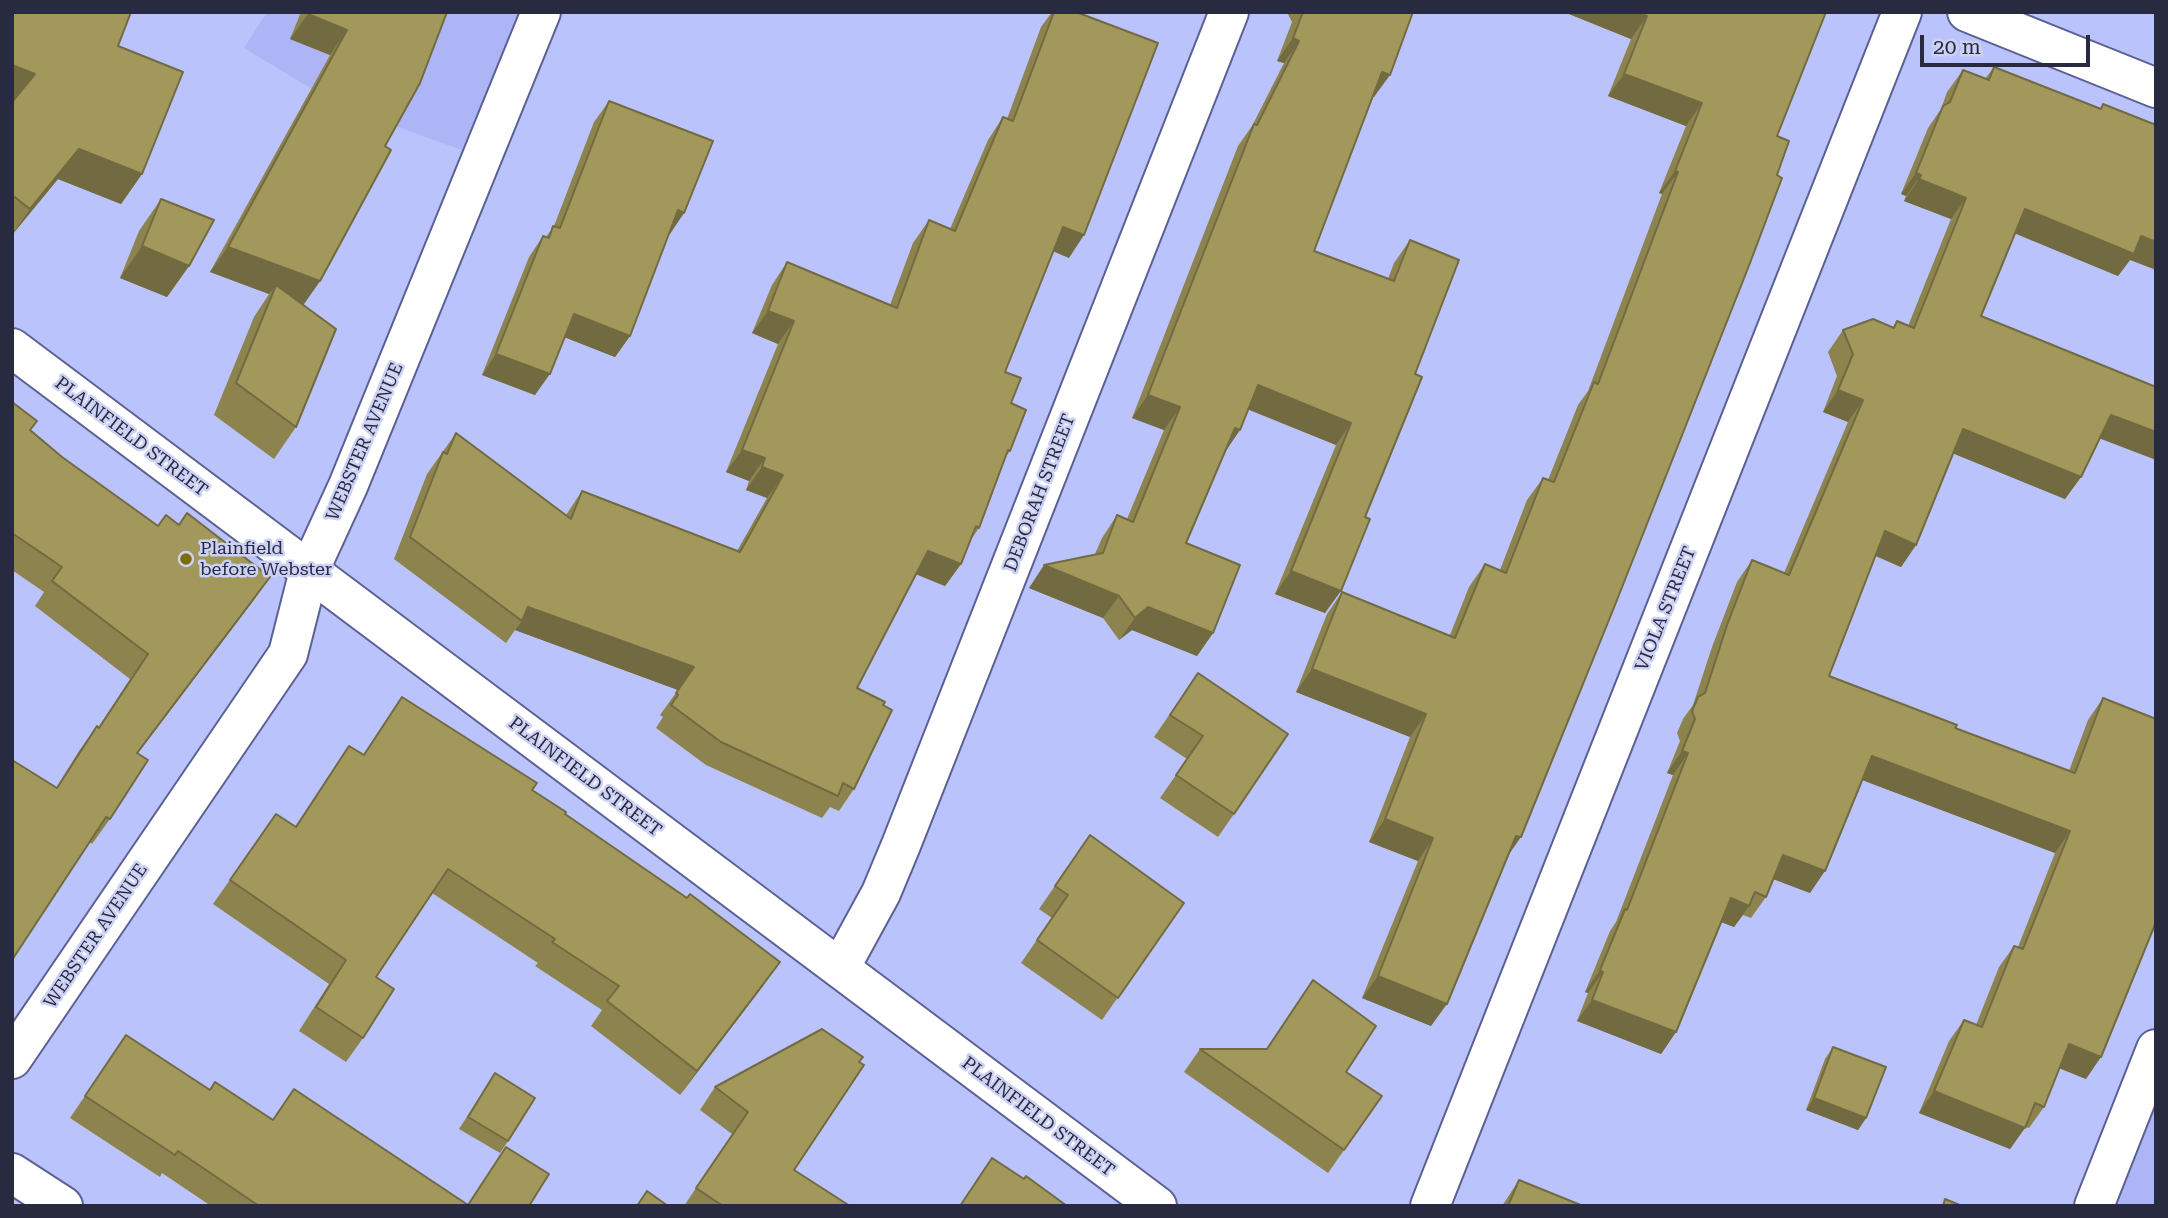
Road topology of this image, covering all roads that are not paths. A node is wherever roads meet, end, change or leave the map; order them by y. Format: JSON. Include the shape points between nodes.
{"nodes":[{"id":1,"x":541,"y":12,"type":"edge"},
{"id":2,"x":1229,"y":12,"type":"edge"},
{"id":3,"x":1902,"y":12,"type":"edge"},
{"id":4,"x":1966,"y":12,"type":"edge"},
{"id":5,"x":2156,"y":88,"type":"edge"},
{"id":6,"x":12,"y":348,"type":"edge"},
{"id":7,"x":309,"y":571,"type":"junction"},
{"id":8,"x":839,"y":968,"type":"junction"},
{"id":9,"x":2156,"y":1049,"type":"edge"},
{"id":10,"x":12,"y":1059,"type":"edge"},
{"id":11,"x":12,"y":1173,"type":"edge"},
{"id":12,"x":63,"y":1206,"type":"edge"},
{"id":13,"x":1157,"y":1206,"type":"edge"},
{"id":14,"x":1430,"y":1206,"type":"edge"},
{"id":15,"x":2094,"y":1206,"type":"edge"}],
"edges":[{"from":1,"to":7,"type":"street","name":"WEBSTER AVENUE"},
{"from":2,"to":8,"type":"street","name":"DEBORAH STREET","via":[[901,845]]},
{"from":3,"to":14,"type":"street","name":"VIOLA STREET"},
{"from":4,"to":5,"type":"street"},
{"from":6,"to":7,"type":"street","name":"PLAINFIELD STREET"},
{"from":7,"to":8,"type":"street","name":"PLAINFIELD STREET"},
{"from":7,"to":10,"type":"street","name":"WEBSTER AVENUE","via":[[288,653]]},
{"from":8,"to":13,"type":"street","name":"PLAINFIELD STREET"},
{"from":9,"to":15,"type":"street"},
{"from":11,"to":12,"type":"street"}]}
